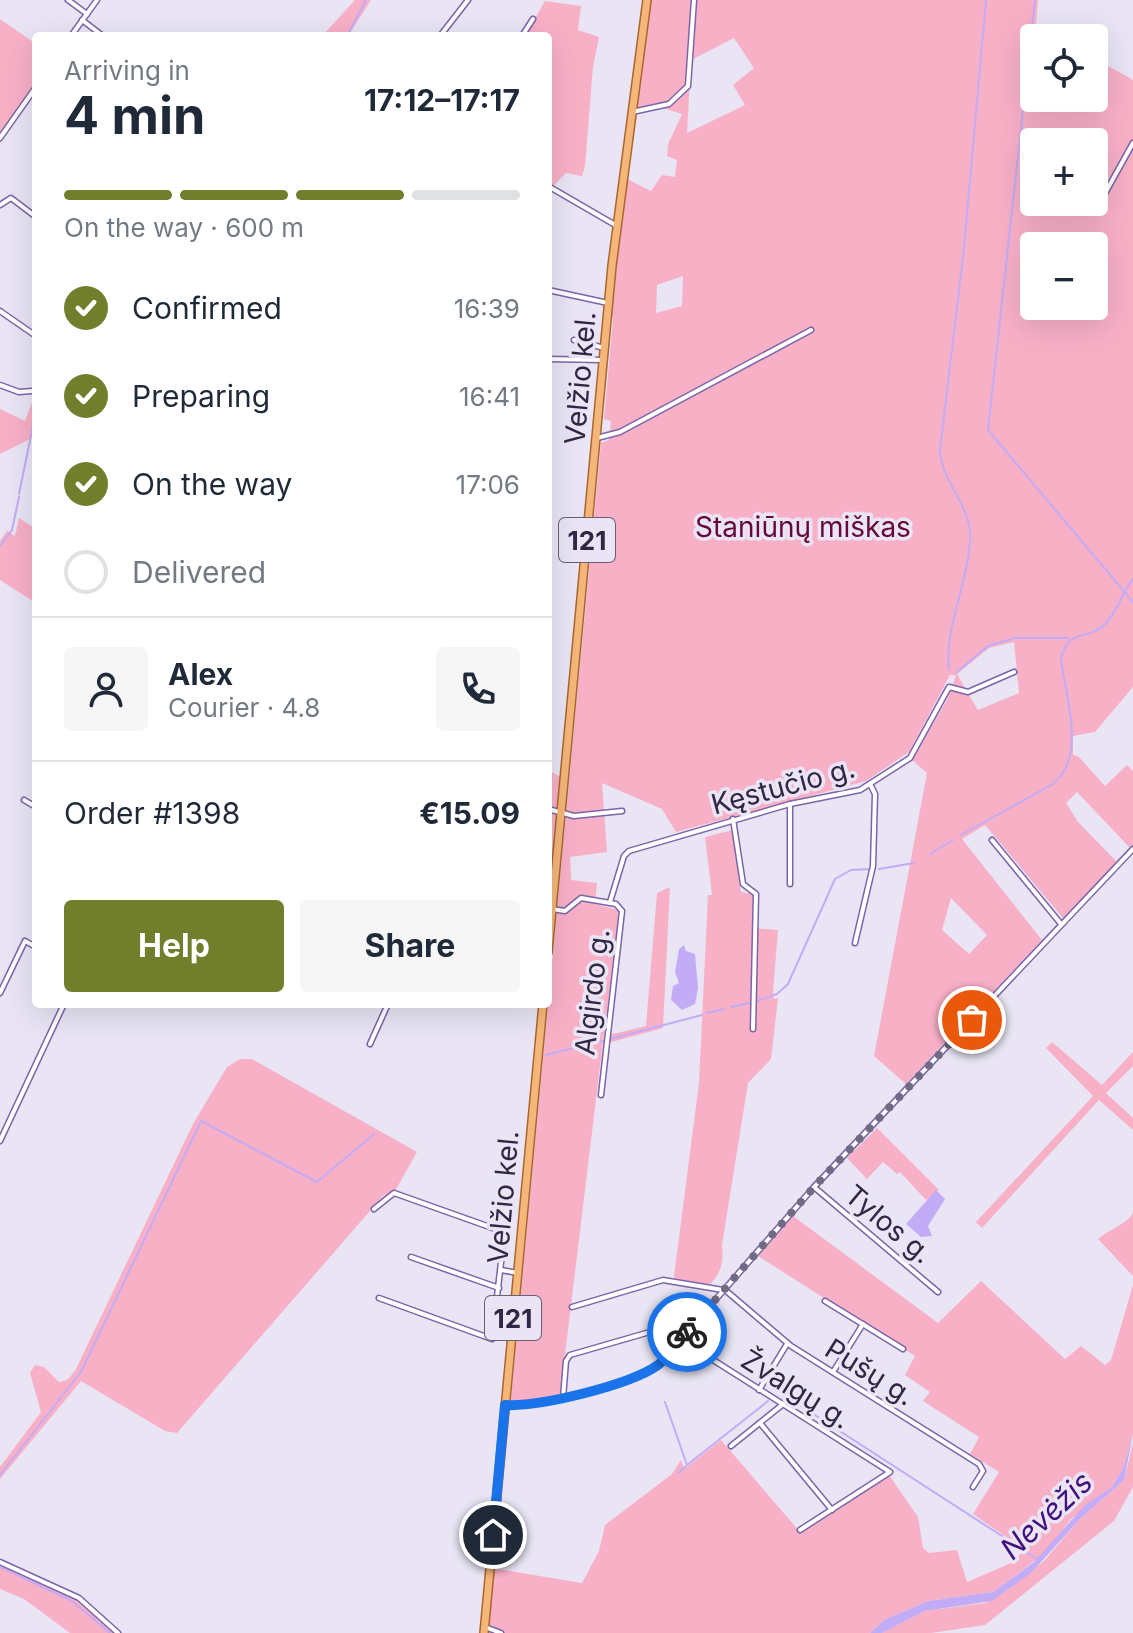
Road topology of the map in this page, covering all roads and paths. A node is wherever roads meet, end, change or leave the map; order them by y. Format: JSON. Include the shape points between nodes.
{"nodes":[{"id":1,"x":68,"y":0,"type":"edge"},
{"id":2,"x":97,"y":0,"type":"edge"},
{"id":3,"x":468,"y":0,"type":"edge"},
{"id":4,"x":647,"y":0,"type":"edge"},
{"id":5,"x":694,"y":0,"type":"edge"},
{"id":6,"x":87,"y":14,"type":"junction"},
{"id":7,"x":533,"y":19,"type":"dead end"},
{"id":8,"x":82,"y":20,"type":"junction"},
{"id":9,"x":74,"y":32,"type":"edge"},
{"id":10,"x":98,"y":32,"type":"edge"},
{"id":11,"x":443,"y":32,"type":"edge"},
{"id":12,"x":525,"y":32,"type":"edge"},
{"id":13,"x":32,"y":93,"type":"edge"},
{"id":14,"x":632,"y":112,"type":"junction"},
{"id":15,"x":0,"y":138,"type":"edge"},
{"id":16,"x":1133,"y":143,"type":"edge"},
{"id":17,"x":552,"y":188,"type":"edge"},
{"id":18,"x":1108,"y":188,"type":"edge"},
{"id":19,"x":0,"y":205,"type":"edge"},
{"id":20,"x":32,"y":214,"type":"edge"},
{"id":21,"x":617,"y":226,"type":"junction"},
{"id":22,"x":552,"y":291,"type":"edge"},
{"id":23,"x":609,"y":303,"type":"junction"},
{"id":24,"x":0,"y":311,"type":"edge"},
{"id":25,"x":811,"y":330,"type":"dead end"},
{"id":26,"x":32,"y":333,"type":"edge"},
{"id":27,"x":574,"y":340,"type":"dead end"},
{"id":28,"x":604,"y":348,"type":"junction"},
{"id":29,"x":552,"y":359,"type":"edge"},
{"id":30,"x":603,"y":360,"type":"junction"},
{"id":31,"x":0,"y":385,"type":"edge"},
{"id":32,"x":32,"y":391,"type":"dead end"},
{"id":33,"x":596,"y":438,"type":"junction"},
{"id":34,"x":1014,"y":672,"type":"dead end"},
{"id":35,"x":870,"y":784,"type":"junction"},
{"id":36,"x":24,"y":800,"type":"dead end"},
{"id":37,"x":790,"y":804,"type":"junction"},
{"id":38,"x":32,"y":805,"type":"edge"},
{"id":39,"x":552,"y":810,"type":"edge"},
{"id":40,"x":622,"y":811,"type":"dead end"},
{"id":41,"x":561,"y":813,"type":"junction"},
{"id":42,"x":733,"y":819,"type":"junction"},
{"id":43,"x":992,"y":840,"type":"dead end"},
{"id":44,"x":1133,"y":849,"type":"edge"},
{"id":45,"x":790,"y":884,"type":"dead end"},
{"id":46,"x":610,"y":902,"type":"junction"},
{"id":47,"x":552,"y":909,"type":"joint"},
{"id":48,"x":1061,"y":925,"type":"junction"},
{"id":49,"x":855,"y":943,"type":"dead end"},
{"id":50,"x":32,"y":945,"type":"edge"},
{"id":51,"x":0,"y":993,"type":"edge"},
{"id":52,"x":62,"y":1008,"type":"edge"},
{"id":53,"x":386,"y":1008,"type":"edge"},
{"id":54,"x":543,"y":1008,"type":"edge"},
{"id":55,"x":753,"y":1029,"type":"dead end"},
{"id":56,"x":370,"y":1044,"type":"dead end"},
{"id":57,"x":601,"y":1095,"type":"dead end"},
{"id":58,"x":0,"y":1141,"type":"edge"},
{"id":59,"x":814,"y":1187,"type":"junction"},
{"id":60,"x":374,"y":1209,"type":"dead end"},
{"id":61,"x":411,"y":1257,"type":"dead end"},
{"id":62,"x":501,"y":1270,"type":"junction"},
{"id":63,"x":518,"y":1273,"type":"junction"},
{"id":64,"x":499,"y":1288,"type":"junction"},
{"id":65,"x":724,"y":1290,"type":"junction"},
{"id":66,"x":938,"y":1292,"type":"dead end"},
{"id":67,"x":379,"y":1298,"type":"dead end"},
{"id":68,"x":825,"y":1301,"type":"dead end"},
{"id":69,"x":572,"y":1307,"type":"dead end"},
{"id":70,"x":694,"y":1324,"type":"junction"},
{"id":71,"x":863,"y":1324,"type":"junction"},
{"id":72,"x":680,"y":1339,"type":"junction"},
{"id":73,"x":788,"y":1343,"type":"junction"},
{"id":74,"x":903,"y":1349,"type":"dead end"},
{"id":75,"x":833,"y":1372,"type":"junction"},
{"id":76,"x":759,"y":1390,"type":"junction"},
{"id":77,"x":563,"y":1398,"type":"junction"},
{"id":78,"x":505,"y":1405,"type":"junction"},
{"id":79,"x":782,"y":1405,"type":"junction"},
{"id":80,"x":760,"y":1423,"type":"junction"},
{"id":81,"x":731,"y":1446,"type":"dead end"},
{"id":82,"x":973,"y":1487,"type":"dead end"},
{"id":83,"x":832,"y":1510,"type":"junction"},
{"id":84,"x":800,"y":1530,"type":"dead end"},
{"id":85,"x":0,"y":1562,"type":"edge"},
{"id":86,"x":484,"y":1630,"type":"edge"},
{"id":87,"x":118,"y":1633,"type":"edge"},
{"id":88,"x":501,"y":1633,"type":"edge"}],
"edges":[{"from":1,"to":6,"type":"street"},
{"from":2,"to":6,"type":"street"},
{"from":3,"to":11,"type":"street"},
{"from":4,"to":14,"type":"main road","name":"Velžio kel.","number":"121"},
{"from":5,"to":14,"type":"street","via":[[688,86],[669,104]]},
{"from":6,"to":8,"type":"street"},
{"from":7,"to":12,"type":"street"},
{"from":8,"to":9,"type":"street"},
{"from":8,"to":10,"type":"street"},
{"from":13,"to":15,"type":"street"},
{"from":14,"to":21,"type":"main road","name":"Velžio kel.","number":"121"},
{"from":16,"to":18,"type":"street"},
{"from":17,"to":21,"type":"street"},
{"from":19,"to":20,"type":"street","via":[[11,198]]},
{"from":21,"to":23,"type":"main road","name":"Velžio kel.","number":"121"},
{"from":22,"to":23,"type":"street"},
{"from":23,"to":28,"type":"main road","name":"Velžio kel.","number":"121"},
{"from":24,"to":26,"type":"street"},
{"from":25,"to":33,"type":"street","via":[[620,432]]},
{"from":27,"to":28,"type":"street"},
{"from":28,"to":30,"type":"main road","name":"Velžio kel.","number":"121"},
{"from":29,"to":30,"type":"street"},
{"from":30,"to":33,"type":"main road","name":"Velžio kel.","number":"121"},
{"from":31,"to":32,"type":"street"},
{"from":33,"to":41,"type":"main road","name":"Velžio kel.","number":"121"},
{"from":34,"to":35,"type":"street","name":"Kęstučio g.","via":[[968,692],[949,687],[910,758]]},
{"from":35,"to":37,"type":"street","name":"Kęstučio g."},
{"from":35,"to":49,"type":"street","via":[[875,794],[873,866]]},
{"from":36,"to":38,"type":"street"},
{"from":37,"to":42,"type":"street","name":"Kęstučio g."},
{"from":37,"to":45,"type":"street"},
{"from":39,"to":41,"type":"street"},
{"from":40,"to":41,"type":"street"},
{"from":41,"to":47,"type":"main road","name":"Velžio kel.","number":"121"},
{"from":42,"to":46,"type":"street","name":"Kęstučio g.","via":[[629,851]]},
{"from":42,"to":55,"type":"street","via":[[743,884],[756,894]]},
{"from":43,"to":48,"type":"street"},
{"from":44,"to":48,"type":"street"},
{"from":46,"to":47,"type":"street","via":[[581,898],[565,911]]},
{"from":46,"to":57,"type":"street","name":"Algirdo g.","via":[[619,905],[622,914]]},
{"from":48,"to":59,"type":"street"},
{"from":50,"to":51,"type":"street","via":[[25,941]]},
{"from":52,"to":58,"type":"street"},
{"from":53,"to":56,"type":"street"},
{"from":54,"to":63,"type":"main road","name":"Velžio kel.","number":"121"},
{"from":59,"to":65,"type":"street"},
{"from":59,"to":66,"type":"street","name":"Tylos g."},
{"from":60,"to":62,"type":"street","via":[[394,1193],[503,1232]]},
{"from":61,"to":64,"type":"street"},
{"from":62,"to":63,"type":"street"},
{"from":62,"to":64,"type":"street"},
{"from":63,"to":78,"type":"main road","name":"Velžio kel.","number":"121"},
{"from":64,"to":67,"type":"street","via":[[490,1340]]},
{"from":65,"to":69,"type":"street","via":[[663,1280]]},
{"from":65,"to":70,"type":"street"},
{"from":65,"to":73,"type":"street","name":"Pušų g."},
{"from":68,"to":71,"type":"street"},
{"from":70,"to":72,"type":"street"},
{"from":70,"to":77,"type":"street","via":[[688,1321],[570,1355]]},
{"from":71,"to":74,"type":"street"},
{"from":71,"to":75,"type":"street"},
{"from":72,"to":76,"type":"street","name":"Žvalgų g."},
{"from":72,"to":77,"type":"street","via":[[652,1368]]},
{"from":73,"to":75,"type":"street","name":"Pušų g."},
{"from":73,"to":76,"type":"street"},
{"from":75,"to":82,"type":"street","name":"Pušų g.","via":[[979,1464],[983,1471]]},
{"from":76,"to":79,"type":"street","name":"Žvalgų g."},
{"from":77,"to":78,"type":"street"},
{"from":78,"to":86,"type":"main road","name":"Velžio kel.","number":"121"},
{"from":79,"to":80,"type":"street"},
{"from":79,"to":83,"type":"street","name":"Žvalgų g.","via":[[890,1472]]},
{"from":80,"to":81,"type":"street"},
{"from":80,"to":83,"type":"street"},
{"from":83,"to":84,"type":"street"},
{"from":85,"to":87,"type":"street","via":[[79,1598]]},
{"from":86,"to":88,"type":"street"}]}
